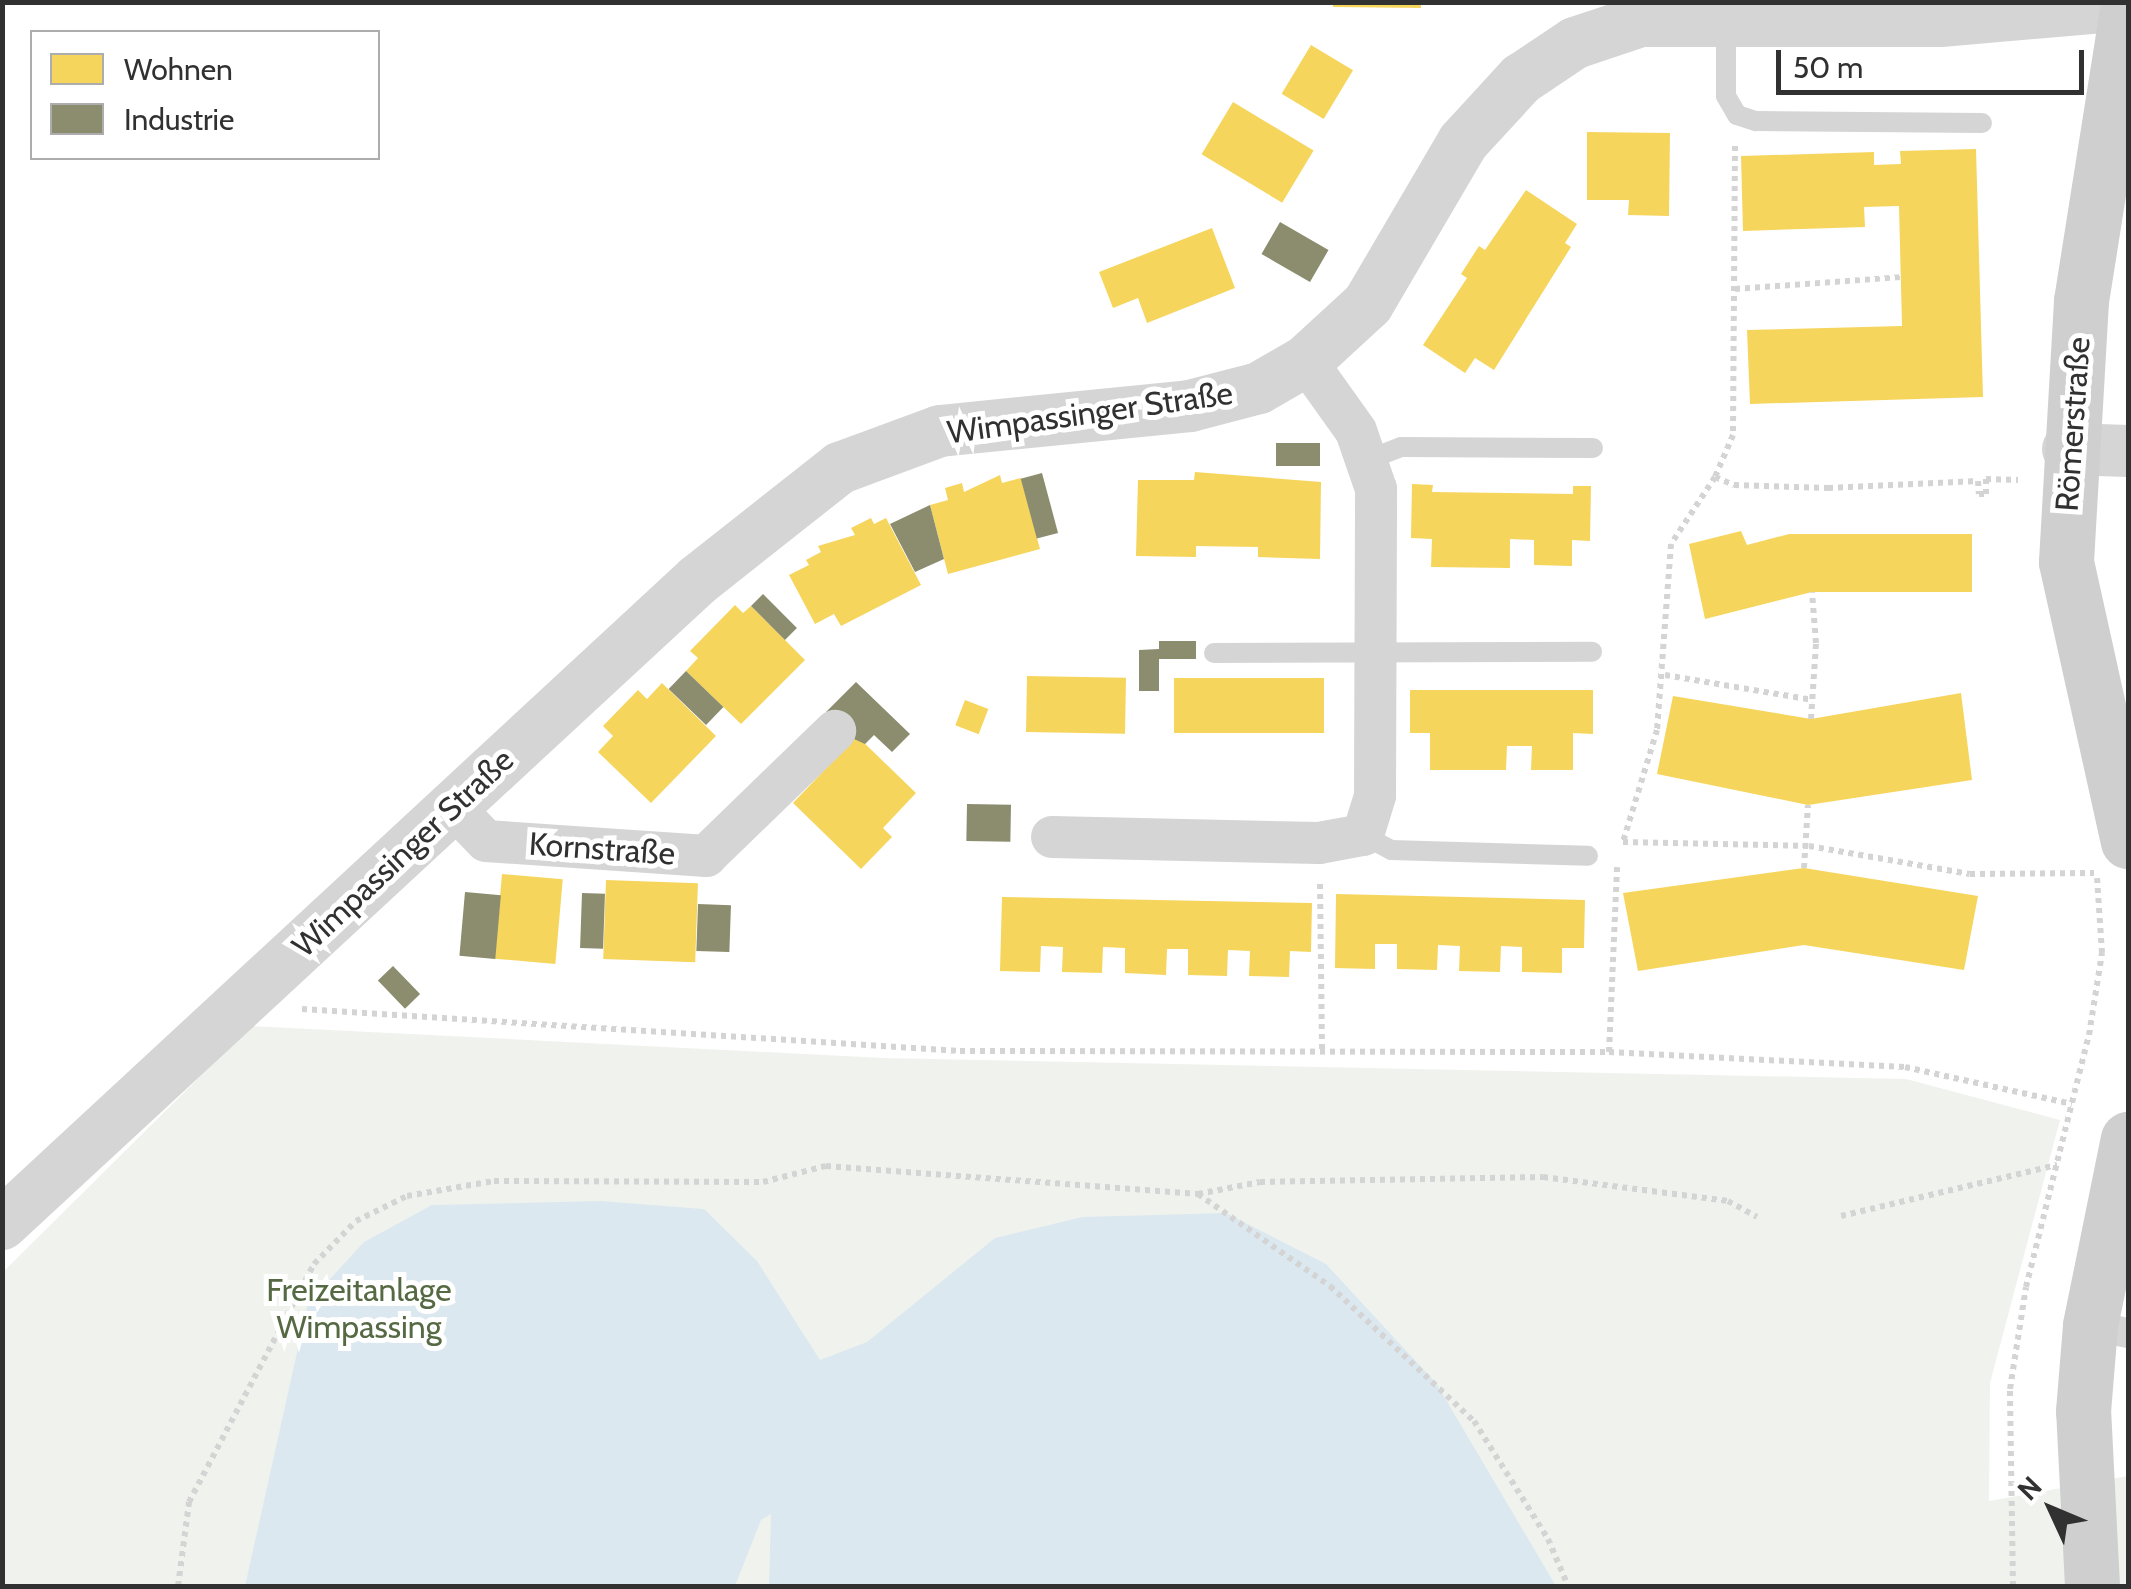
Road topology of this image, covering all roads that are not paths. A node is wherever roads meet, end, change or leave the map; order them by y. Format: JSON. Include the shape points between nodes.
{"nodes":[{"id":1,"x":2128,"y":5,"type":"edge"},
{"id":2,"x":1640,"y":12,"type":"edge"},
{"id":3,"x":1726,"y":21,"type":"junction"},
{"id":4,"x":1982,"y":123,"type":"dead end"},
{"id":5,"x":1306,"y":361,"type":"junction"},
{"id":6,"x":1593,"y":448,"type":"dead end"},
{"id":7,"x":2128,"y":451,"type":"edge"},
{"id":8,"x":2044,"y":457,"type":"junction"},
{"id":9,"x":1370,"y":459,"type":"junction"},
{"id":10,"x":1376,"y":650,"type":"junction"},
{"id":11,"x":1592,"y":652,"type":"dead end"},
{"id":12,"x":1214,"y":654,"type":"dead end"},
{"id":13,"x":835,"y":732,"type":"dead end"},
{"id":14,"x":2121,"y":774,"type":"edge"},
{"id":15,"x":453,"y":807,"type":"junction"},
{"id":16,"x":1363,"y":835,"type":"junction"},
{"id":17,"x":1052,"y":838,"type":"dead end"},
{"id":18,"x":1588,"y":856,"type":"dead end"},
{"id":19,"x":2106,"y":857,"type":"edge"},
{"id":20,"x":2128,"y":1139,"type":"edge"},
{"id":21,"x":2,"y":1224,"type":"edge"},
{"id":22,"x":2109,"y":1329,"type":"edge"},
{"id":23,"x":2092,"y":1586,"type":"edge"}],
"edges":[{"from":1,"to":3,"type":"street","name":"Wimpassinger Straße","via":[[1940,20]]},
{"from":1,"to":8,"type":"main road","name":"Römerstraße","via":[[2081,301]]},
{"from":2,"to":3,"type":"street","name":"Wimpassinger Straße"},
{"from":2,"to":5,"type":"street","name":"Wimpassinger Straße","via":[[1521,78],[1464,142],[1368,304]]},
{"from":3,"to":4,"type":"lane","via":[[1726,96],[1737,115]]},
{"from":5,"to":9,"type":"street"},
{"from":5,"to":15,"type":"street","name":"Wimpassinger Straße","via":[[1258,388],[1190,406],[940,431],[840,468],[698,580]]},
{"from":6,"to":9,"type":"lane","via":[[1401,447]]},
{"from":7,"to":8,"type":"street"},
{"from":8,"to":14,"type":"main road","name":"Römerstraße"},
{"from":9,"to":10,"type":"street","via":[[1376,489]]},
{"from":10,"to":11,"type":"lane"},
{"from":10,"to":12,"type":"lane"},
{"from":10,"to":16,"type":"street","via":[[1375,796]]},
{"from":13,"to":15,"type":"street","name":"Kornstraße","via":[[706,856],[486,842]]},
{"from":14,"to":19,"type":"main road","name":"Römerstraße"},
{"from":15,"to":21,"type":"street","name":"Wimpassinger Straße"},
{"from":16,"to":17,"type":"street","via":[[1319,843]]},
{"from":16,"to":18,"type":"lane","via":[[1390,850]]},
{"from":20,"to":22,"type":"main road"},
{"from":22,"to":23,"type":"main road","via":[[2083,1410]]}]}
